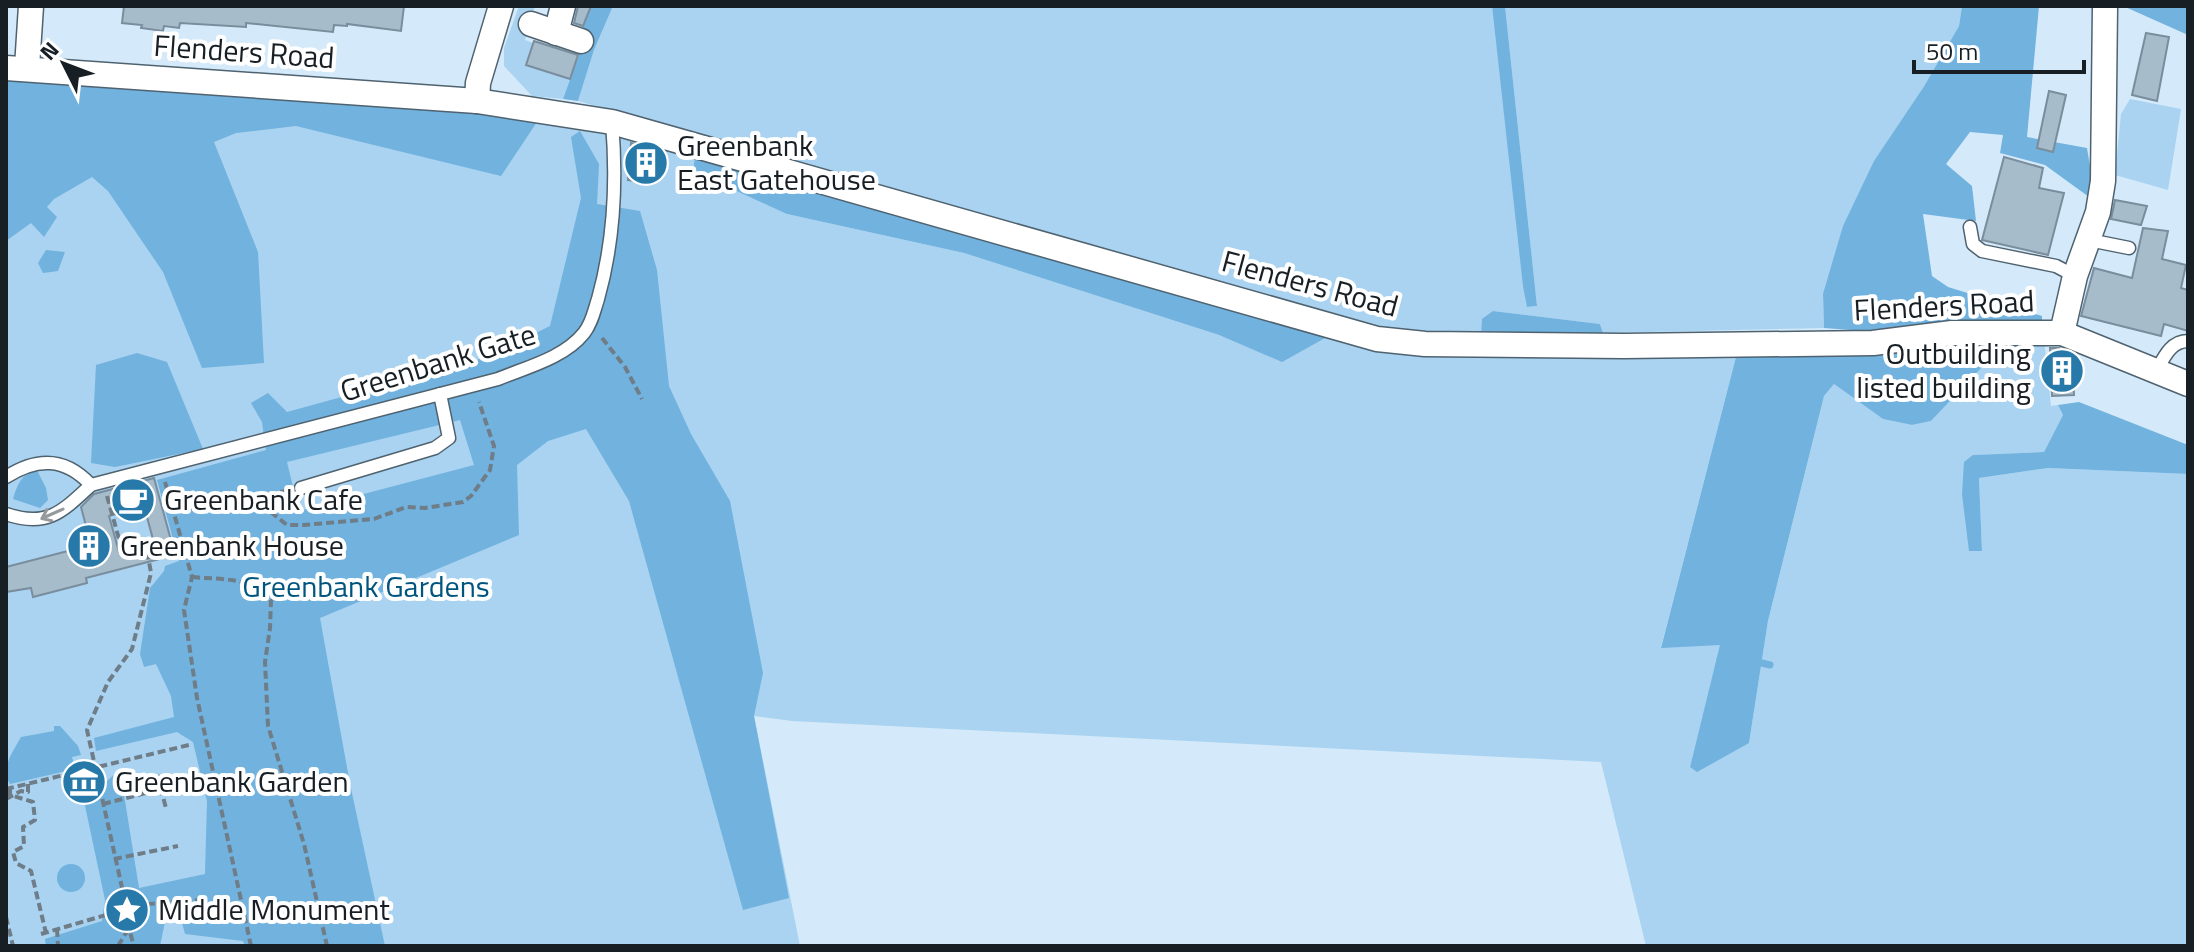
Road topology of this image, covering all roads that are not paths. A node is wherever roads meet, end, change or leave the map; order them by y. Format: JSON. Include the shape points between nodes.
{"nodes":[{"id":1,"x":31,"y":6,"type":"edge"},
{"id":2,"x":501,"y":6,"type":"edge"},
{"id":3,"x":563,"y":6,"type":"edge"},
{"id":4,"x":2105,"y":6,"type":"edge"},
{"id":5,"x":531,"y":24,"type":"dead end"},
{"id":6,"x":556,"y":33,"type":"junction"},
{"id":7,"x":581,"y":41,"type":"dead end"},
{"id":8,"x":16,"y":68,"type":"edge"},
{"id":9,"x":477,"y":101,"type":"junction"},
{"id":10,"x":612,"y":122,"type":"junction"},
{"id":11,"x":1970,"y":227,"type":"dead end"},
{"id":12,"x":2089,"y":240,"type":"junction"},
{"id":13,"x":2129,"y":248,"type":"dead end"},
{"id":14,"x":2075,"y":276,"type":"junction"},
{"id":15,"x":2062,"y":333,"type":"junction"},
{"id":16,"x":2188,"y":341,"type":"edge"},
{"id":17,"x":2157,"y":370,"type":"junction"},
{"id":18,"x":2188,"y":384,"type":"edge"},
{"id":19,"x":440,"y":394,"type":"junction"},
{"id":20,"x":6,"y":477,"type":"edge"},
{"id":21,"x":97,"y":484,"type":"junction"},
{"id":22,"x":301,"y":488,"type":"road end"},
{"id":23,"x":6,"y":514,"type":"edge"}],
"edges":[{"from":1,"to":8,"type":"street"},
{"from":2,"to":9,"type":"street"},
{"from":3,"to":6,"type":"street"},
{"from":4,"to":12,"type":"street","via":[[2103,181]]},
{"from":5,"to":6,"type":"street"},
{"from":6,"to":7,"type":"street"},
{"from":8,"to":9,"type":"street","name":"Flenders Road"},
{"from":9,"to":10,"type":"street","name":"Flenders Road"},
{"from":10,"to":15,"type":"street","name":"Flenders Road","via":[[1377,339],[1624,346],[1873,343],[1952,333]]},
{"from":10,"to":19,"type":"lane","name":"Greenbank Gate","via":[[609,261],[590,324],[555,356]]},
{"from":11,"to":14,"type":"lane","via":[[1973,244],[1982,251],[2056,266]]},
{"from":12,"to":13,"type":"lane"},
{"from":12,"to":14,"type":"street"},
{"from":14,"to":15,"type":"street"},
{"from":15,"to":17,"type":"street","name":"Flenders Road"},
{"from":16,"to":17,"type":"lane","via":[[2172,346]]},
{"from":17,"to":18,"type":"street","name":"Flenders Road"},
{"from":19,"to":21,"type":"lane","name":"Greenbank Gate"},
{"from":19,"to":22,"type":"lane","via":[[449,438],[435,448]]},
{"from":20,"to":21,"type":"lane","via":[[45,462],[65,464]]},
{"from":21,"to":23,"type":"lane","name":"Greenbank Gate","one_way":true,"via":[[51,518],[25,521]]}]}
